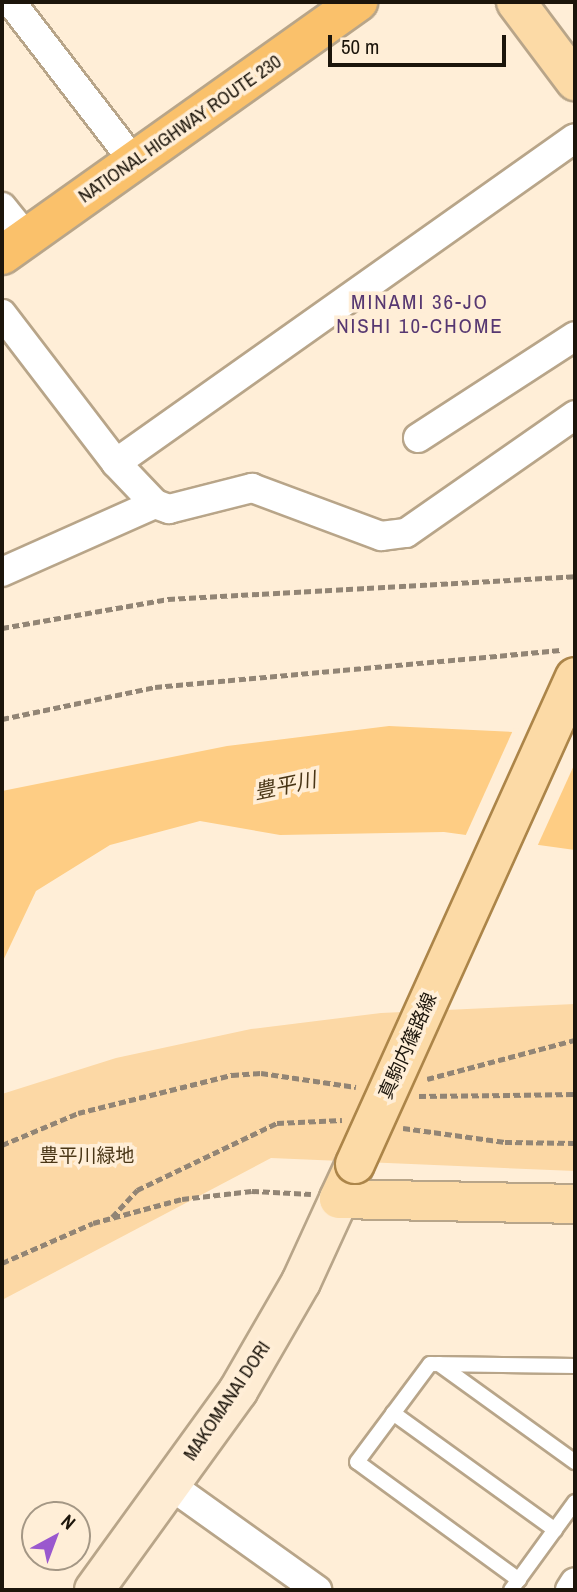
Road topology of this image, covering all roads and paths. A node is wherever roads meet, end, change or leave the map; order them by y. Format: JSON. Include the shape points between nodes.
{"nodes":[{"id":1,"x":11,"y":2,"type":"edge"},
{"id":2,"x":358,"y":2,"type":"edge"},
{"id":3,"x":516,"y":2,"type":"edge"},
{"id":4,"x":575,"y":81,"type":"edge"},
{"id":5,"x":575,"y":138,"type":"edge"},
{"id":6,"x":134,"y":162,"type":"junction"},
{"id":7,"x":2,"y":207,"type":"edge"},
{"id":8,"x":14,"y":246,"type":"edge"},
{"id":9,"x":2,"y":314,"type":"edge"},
{"id":10,"x":575,"y":336,"type":"edge"},
{"id":11,"x":575,"y":415,"type":"edge"},
{"id":12,"x":418,"y":438,"type":"dead end"},
{"id":13,"x":116,"y":463,"type":"junction"},
{"id":14,"x":155,"y":504,"type":"junction"},
{"id":15,"x":2,"y":572,"type":"edge"},
{"id":16,"x":575,"y":576,"type":"edge"},
{"id":17,"x":2,"y":628,"type":"edge"},
{"id":18,"x":575,"y":650,"type":"edge"},
{"id":19,"x":575,"y":677,"type":"edge"},
{"id":20,"x":2,"y":719,"type":"edge"},
{"id":21,"x":575,"y":1040,"type":"edge"},
{"id":22,"x":421,"y":1081,"type":"dead end"},
{"id":23,"x":366,"y":1089,"type":"dead end"},
{"id":24,"x":575,"y":1094,"type":"edge"},
{"id":25,"x":412,"y":1096,"type":"dead end"},
{"id":26,"x":2,"y":1145,"type":"edge"},
{"id":27,"x":339,"y":1199,"type":"junction"},
{"id":28,"x":575,"y":1204,"type":"edge"},
{"id":29,"x":2,"y":1263,"type":"edge"},
{"id":30,"x":439,"y":1364,"type":"junction"},
{"id":31,"x":575,"y":1366,"type":"edge"},
{"id":32,"x":393,"y":1413,"type":"junction"},
{"id":33,"x":575,"y":1462,"type":"edge"},
{"id":34,"x":170,"y":1485,"type":"junction"},
{"id":35,"x":575,"y":1502,"type":"edge"},
{"id":36,"x":555,"y":1530,"type":"junction"},
{"id":37,"x":575,"y":1582,"type":"edge"},
{"id":38,"x":515,"y":1585,"type":"edge"},
{"id":39,"x":94,"y":1590,"type":"edge"},
{"id":40,"x":317,"y":1590,"type":"edge"},
{"id":41,"x":570,"y":1590,"type":"edge"}],
"edges":[{"from":1,"to":6,"type":"street"},
{"from":2,"to":6,"type":"highway","name":"NATIONAL HIGHWAY ROUTE 230"},
{"from":3,"to":4,"type":"main road"},
{"from":5,"to":13,"type":"street"},
{"from":6,"to":8,"type":"highway","name":"NATIONAL HIGHWAY ROUTE 230"},
{"from":7,"to":8,"type":"street"},
{"from":9,"to":13,"type":"street"},
{"from":10,"to":12,"type":"street"},
{"from":11,"to":14,"type":"street","via":[[406,533],[381,536],[252,488],[183,510]]},
{"from":13,"to":14,"type":"street"},
{"from":14,"to":15,"type":"street"},
{"from":16,"to":17,"type":"path","via":[[168,599]]},
{"from":18,"to":20,"type":"path","via":[[476,654],[155,687]]},
{"from":19,"to":27,"type":"main road","name":"真駒内篠路線","bridge":true},
{"from":21,"to":22,"type":"path"},
{"from":23,"to":26,"type":"path","via":[[261,1073],[232,1075],[78,1113]]},
{"from":24,"to":25,"type":"path"},
{"from":27,"to":28,"type":"main road"},
{"from":27,"to":29,"type":"path","via":[[280,1191],[182,1199],[93,1223]]},
{"from":27,"to":34,"type":"street","name":"MAKOMANAI DORI","via":[[277,1327]]},
{"from":30,"to":31,"type":"lane"},
{"from":30,"to":32,"type":"lane","via":[[430,1364]]},
{"from":30,"to":33,"type":"lane"},
{"from":32,"to":36,"type":"lane"},
{"from":32,"to":38,"type":"lane","via":[[357,1462]]},
{"from":34,"to":39,"type":"street","name":"MAKOMANAI DORI"},
{"from":34,"to":40,"type":"street"},
{"from":35,"to":36,"type":"lane"},
{"from":36,"to":38,"type":"lane"},
{"from":37,"to":41,"type":"street"}]}
